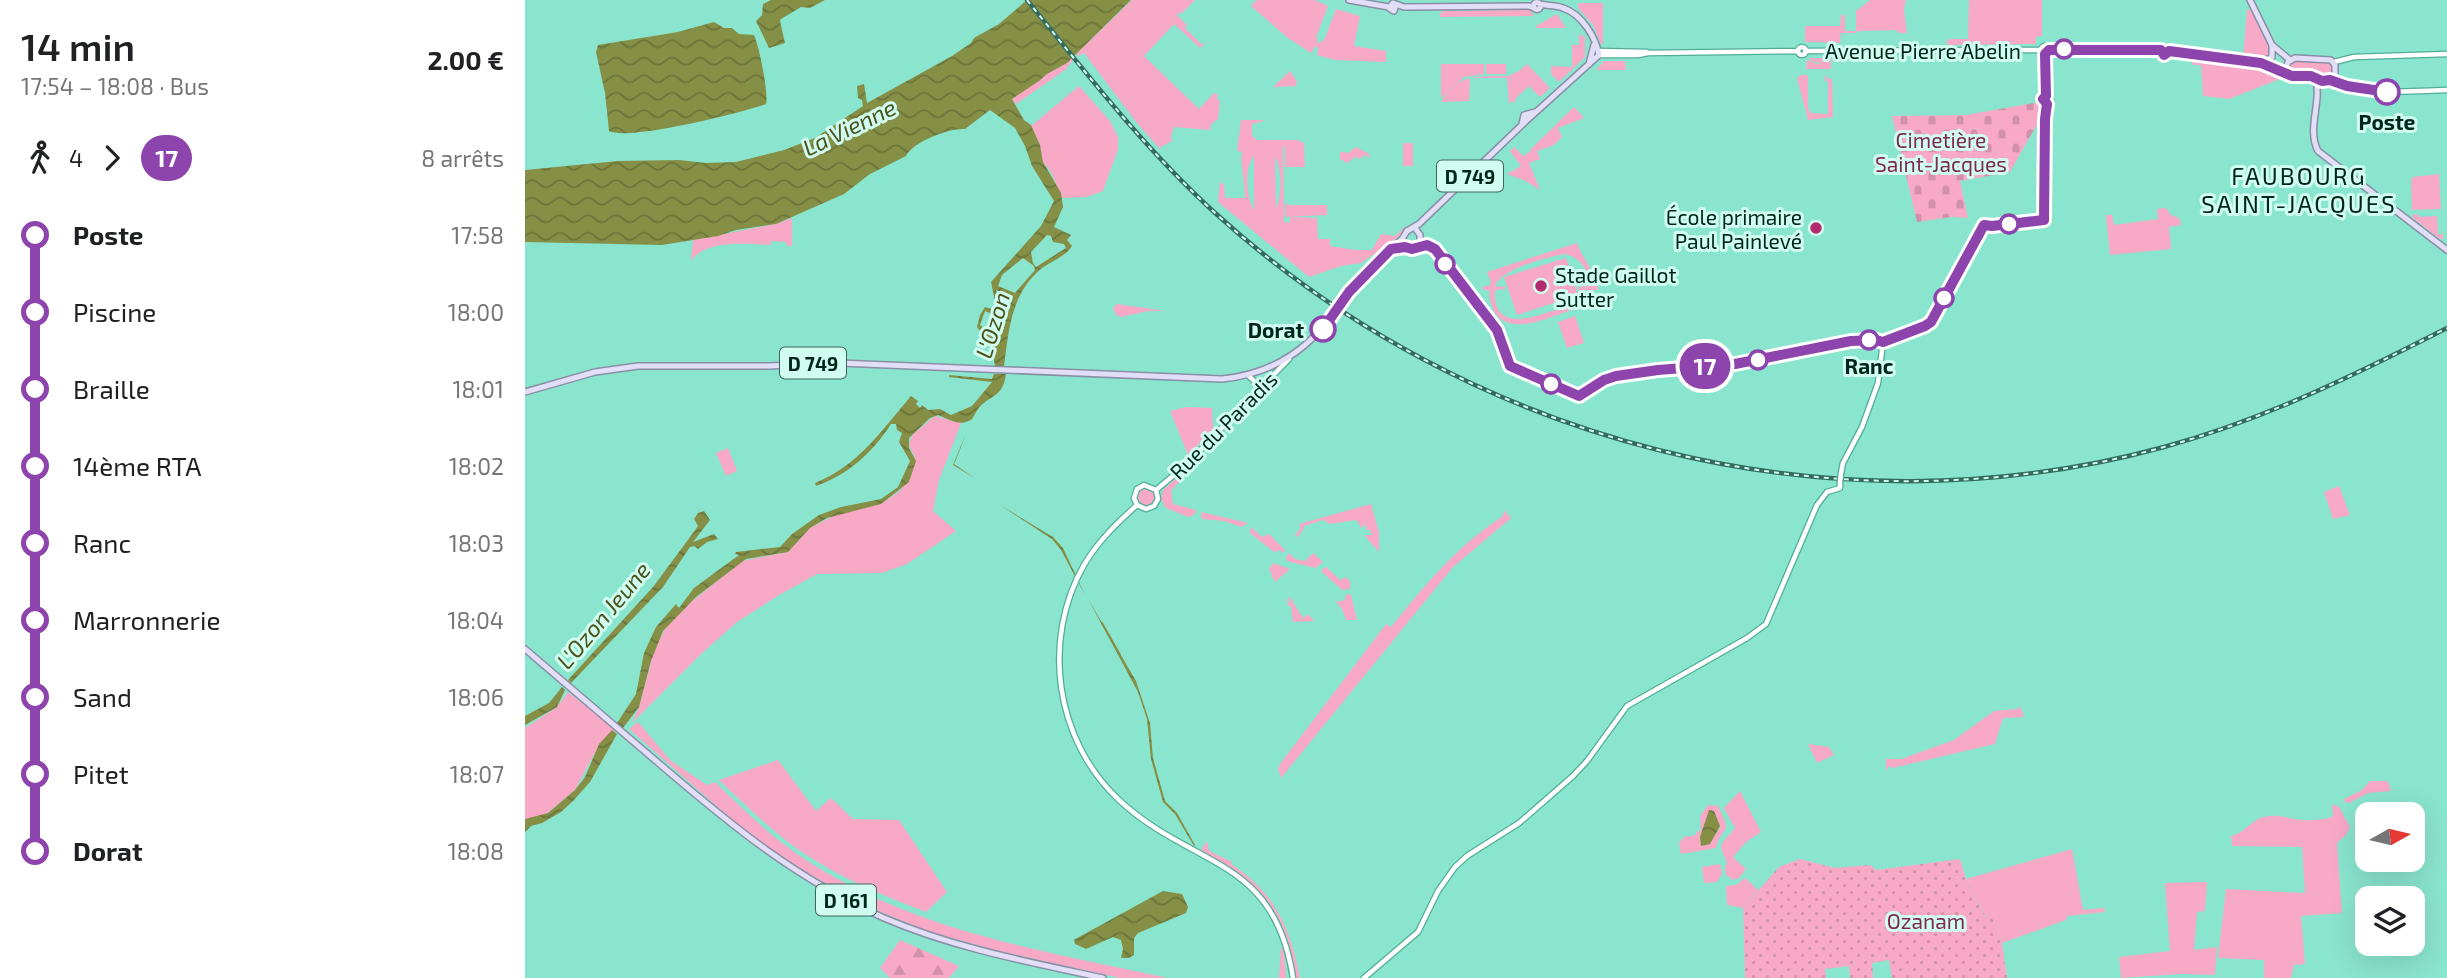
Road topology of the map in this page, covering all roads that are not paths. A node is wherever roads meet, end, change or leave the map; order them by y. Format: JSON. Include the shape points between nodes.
{"nodes":[{"id":1,"x":1349,"y":0,"type":"edge"},
{"id":2,"x":2250,"y":0,"type":"edge"},
{"id":3,"x":2272,"y":45,"type":"junction"},
{"id":4,"x":2045,"y":51,"type":"junction"},
{"id":5,"x":1596,"y":52,"type":"junction"},
{"id":6,"x":2447,"y":54,"type":"edge"},
{"id":7,"x":2288,"y":62,"type":"junction"},
{"id":8,"x":2334,"y":62,"type":"junction"},
{"id":9,"x":2261,"y":63,"type":"junction"},
{"id":10,"x":2274,"y":67,"type":"junction"},
{"id":11,"x":2287,"y":73,"type":"junction"},
{"id":12,"x":2315,"y":77,"type":"junction"},
{"id":13,"x":2328,"y":81,"type":"junction"},
{"id":14,"x":2447,"y":90,"type":"edge"},
{"id":15,"x":2318,"y":92,"type":"junction"},
{"id":16,"x":1418,"y":228,"type":"junction"},
{"id":17,"x":1402,"y":239,"type":"junction"},
{"id":18,"x":1405,"y":247,"type":"junction"},
{"id":19,"x":1391,"y":249,"type":"junction"},
{"id":20,"x":2447,"y":250,"type":"edge"},
{"id":21,"x":1289,"y":358,"type":"junction"},
{"id":22,"x":1248,"y":375,"type":"junction"},
{"id":23,"x":1258,"y":391,"type":"junction"},
{"id":24,"x":525,"y":392,"type":"edge"},
{"id":25,"x":1156,"y":490,"type":"junction"},
{"id":26,"x":1137,"y":505,"type":"junction"},
{"id":27,"x":525,"y":649,"type":"edge"},
{"id":28,"x":1103,"y":978,"type":"edge"},
{"id":29,"x":1291,"y":978,"type":"edge"},
{"id":30,"x":1364,"y":978,"type":"edge"}],
"edges":[{"from":1,"to":5,"type":"main road","via":[[1396,7],[1565,9],[1590,31]]},
{"from":2,"to":3,"type":"main road"},
{"from":3,"to":7,"type":"main road"},
{"from":3,"to":9,"type":"main road","via":[[2272,57]]},
{"from":4,"to":5,"type":"street","name":"Avenue Pierre Abelin"},
{"from":4,"to":9,"type":"street","name":"Avenue Pierre Abelin","via":[[2166,47]]},
{"from":4,"to":30,"type":"street","bridge":true,"via":[[2044,220],[1984,225],[1931,322],[1883,342],[1878,383],[1842,466],[1840,488],[1824,494],[1817,505],[1766,624],[1627,706],[1573,776],[1520,823],[1455,867],[1418,932]]},
{"from":5,"to":16,"type":"main road","number":"D 749","via":[[1589,64],[1527,118]]},
{"from":6,"to":8,"type":"street","via":[[2354,57]]},
{"from":7,"to":8,"type":"main road","via":[[2327,58]]},
{"from":7,"to":10,"type":"street"},
{"from":7,"to":11,"type":"main road"},
{"from":8,"to":13,"type":"main road","via":[[2336,70]]},
{"from":9,"to":10,"type":"street","name":"Avenue Pierre Abelin"},
{"from":10,"to":11,"type":"street","name":"Avenue Pierre Abelin"},
{"from":11,"to":12,"type":"main road"},
{"from":12,"to":13,"type":"main road"},
{"from":12,"to":15,"type":"main road"},
{"from":13,"to":14,"type":"street","via":[[2380,93]]},
{"from":13,"to":15,"type":"main road"},
{"from":15,"to":20,"type":"main road","via":[[2313,117],[2318,151]]},
{"from":16,"to":17,"type":"main road","via":[[1407,231]]},
{"from":16,"to":18,"type":"main road","via":[[1420,245]]},
{"from":17,"to":18,"type":"main road"},
{"from":17,"to":19,"type":"main road","number":"D 749"},
{"from":18,"to":19,"type":"main road"},
{"from":19,"to":21,"type":"main road","number":"D 749","via":[[1313,340]]},
{"from":21,"to":22,"type":"main road","number":"D 749"},
{"from":21,"to":23,"type":"street","name":"Rue du Paradis"},
{"from":22,"to":23,"type":"street"},
{"from":22,"to":24,"type":"main road","number":"D 749","via":[[1213,379],[840,363],[638,366],[595,372]]},
{"from":23,"to":25,"type":"street","name":"Rue du Paradis"},
{"from":25,"to":26,"type":"street","via":[[1154,506]]},
{"from":25,"to":26,"type":"street","via":[[1141,486],[1135,493]]},
{"from":26,"to":29,"type":"street","via":[[1107,534],[1077,580],[1066,610],[1060,643],[1065,708],[1080,747],[1119,800],[1229,870],[1263,900],[1286,942]]},
{"from":27,"to":28,"type":"main road","number":"D 161","via":[[793,870],[865,909],[937,938]]}]}
